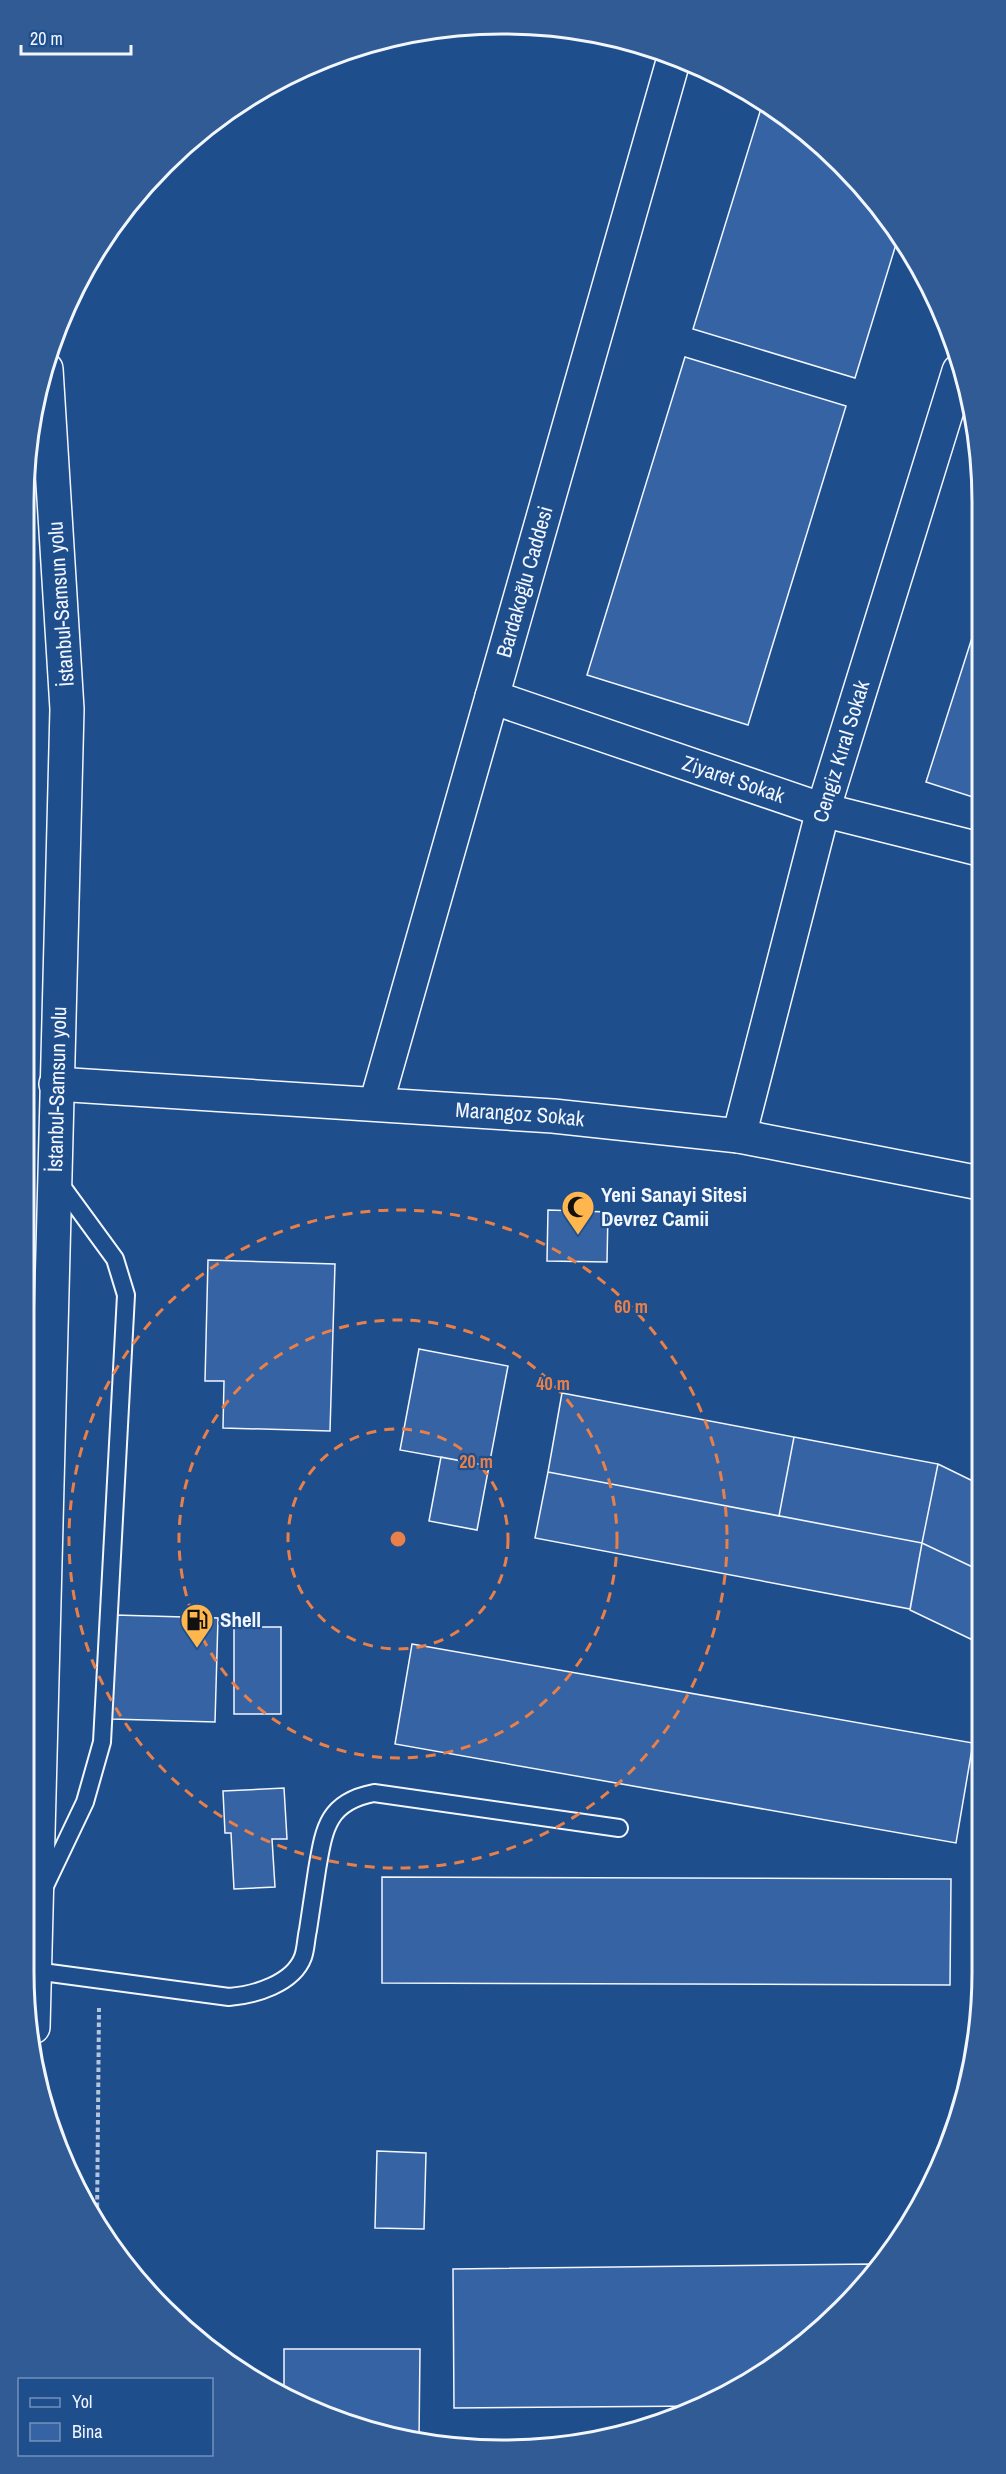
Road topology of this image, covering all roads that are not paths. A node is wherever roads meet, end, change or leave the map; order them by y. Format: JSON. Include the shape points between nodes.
{"nodes":[{"id":1,"x":672,"y":66,"type":"edge"},
{"id":2,"x":956,"y":381,"type":"edge"},
{"id":3,"x":48,"y":394,"type":"edge"},
{"id":4,"x":492,"y":697,"type":"junction"},
{"id":5,"x":823,"y":810,"type":"junction"},
{"id":6,"x":972,"y":847,"type":"edge"},
{"id":7,"x":56,"y":1084,"type":"junction"},
{"id":8,"x":376,"y":1104,"type":"junction"},
{"id":9,"x":739,"y":1136,"type":"junction"},
{"id":10,"x":54,"y":1175,"type":"junction"},
{"id":11,"x":972,"y":1181,"type":"edge"},
{"id":12,"x":619,"y":1828,"type":"dead end"},
{"id":13,"x":36,"y":1903,"type":"junction"},
{"id":14,"x":35,"y":1971,"type":"junction"},
{"id":15,"x":35,"y":1981,"type":"edge"}],
"edges":[{"from":1,"to":4,"type":"main road","name":"Bardakoğlu Caddesi"},
{"from":2,"to":5,"type":"main road","name":"Cengiz Kıral Sokak"},
{"from":3,"to":7,"type":"main road","name":"İstanbul-Samsun yolu","via":[[67,709]]},
{"from":4,"to":5,"type":"main road","name":"Ziyaret Sokak"},
{"from":4,"to":8,"type":"main road","name":"Bardakoğlu Caddesi"},
{"from":5,"to":6,"type":"main road","name":"Ziyaret Sokak"},
{"from":5,"to":9,"type":"main road","name":"Cengiz Kıral Sokak"},
{"from":7,"to":8,"type":"main road","name":"Marangoz Sokak"},
{"from":7,"to":10,"type":"main road","name":"İstanbul-Samsun yolu"},
{"from":8,"to":9,"type":"main road","name":"Marangoz Sokak","via":[[553,1116]]},
{"from":9,"to":11,"type":"main road","name":"Marangoz Sokak"},
{"from":10,"to":13,"type":"main road","name":"İstanbul-Samsun yolu"},
{"from":10,"to":13,"type":"lane","via":[[115,1259],[126,1295],[102,1742],[85,1802]]},
{"from":12,"to":14,"type":"lane","via":[[374,1793],[360,1796],[337,1810],[324,1833],[303,1958],[282,1980],[249,1995],[229,1997]]},
{"from":13,"to":14,"type":"main road","name":"İstanbul-Samsun yolu"},
{"from":14,"to":15,"type":"main road","name":"İstanbul-Samsun yolu"}]}
